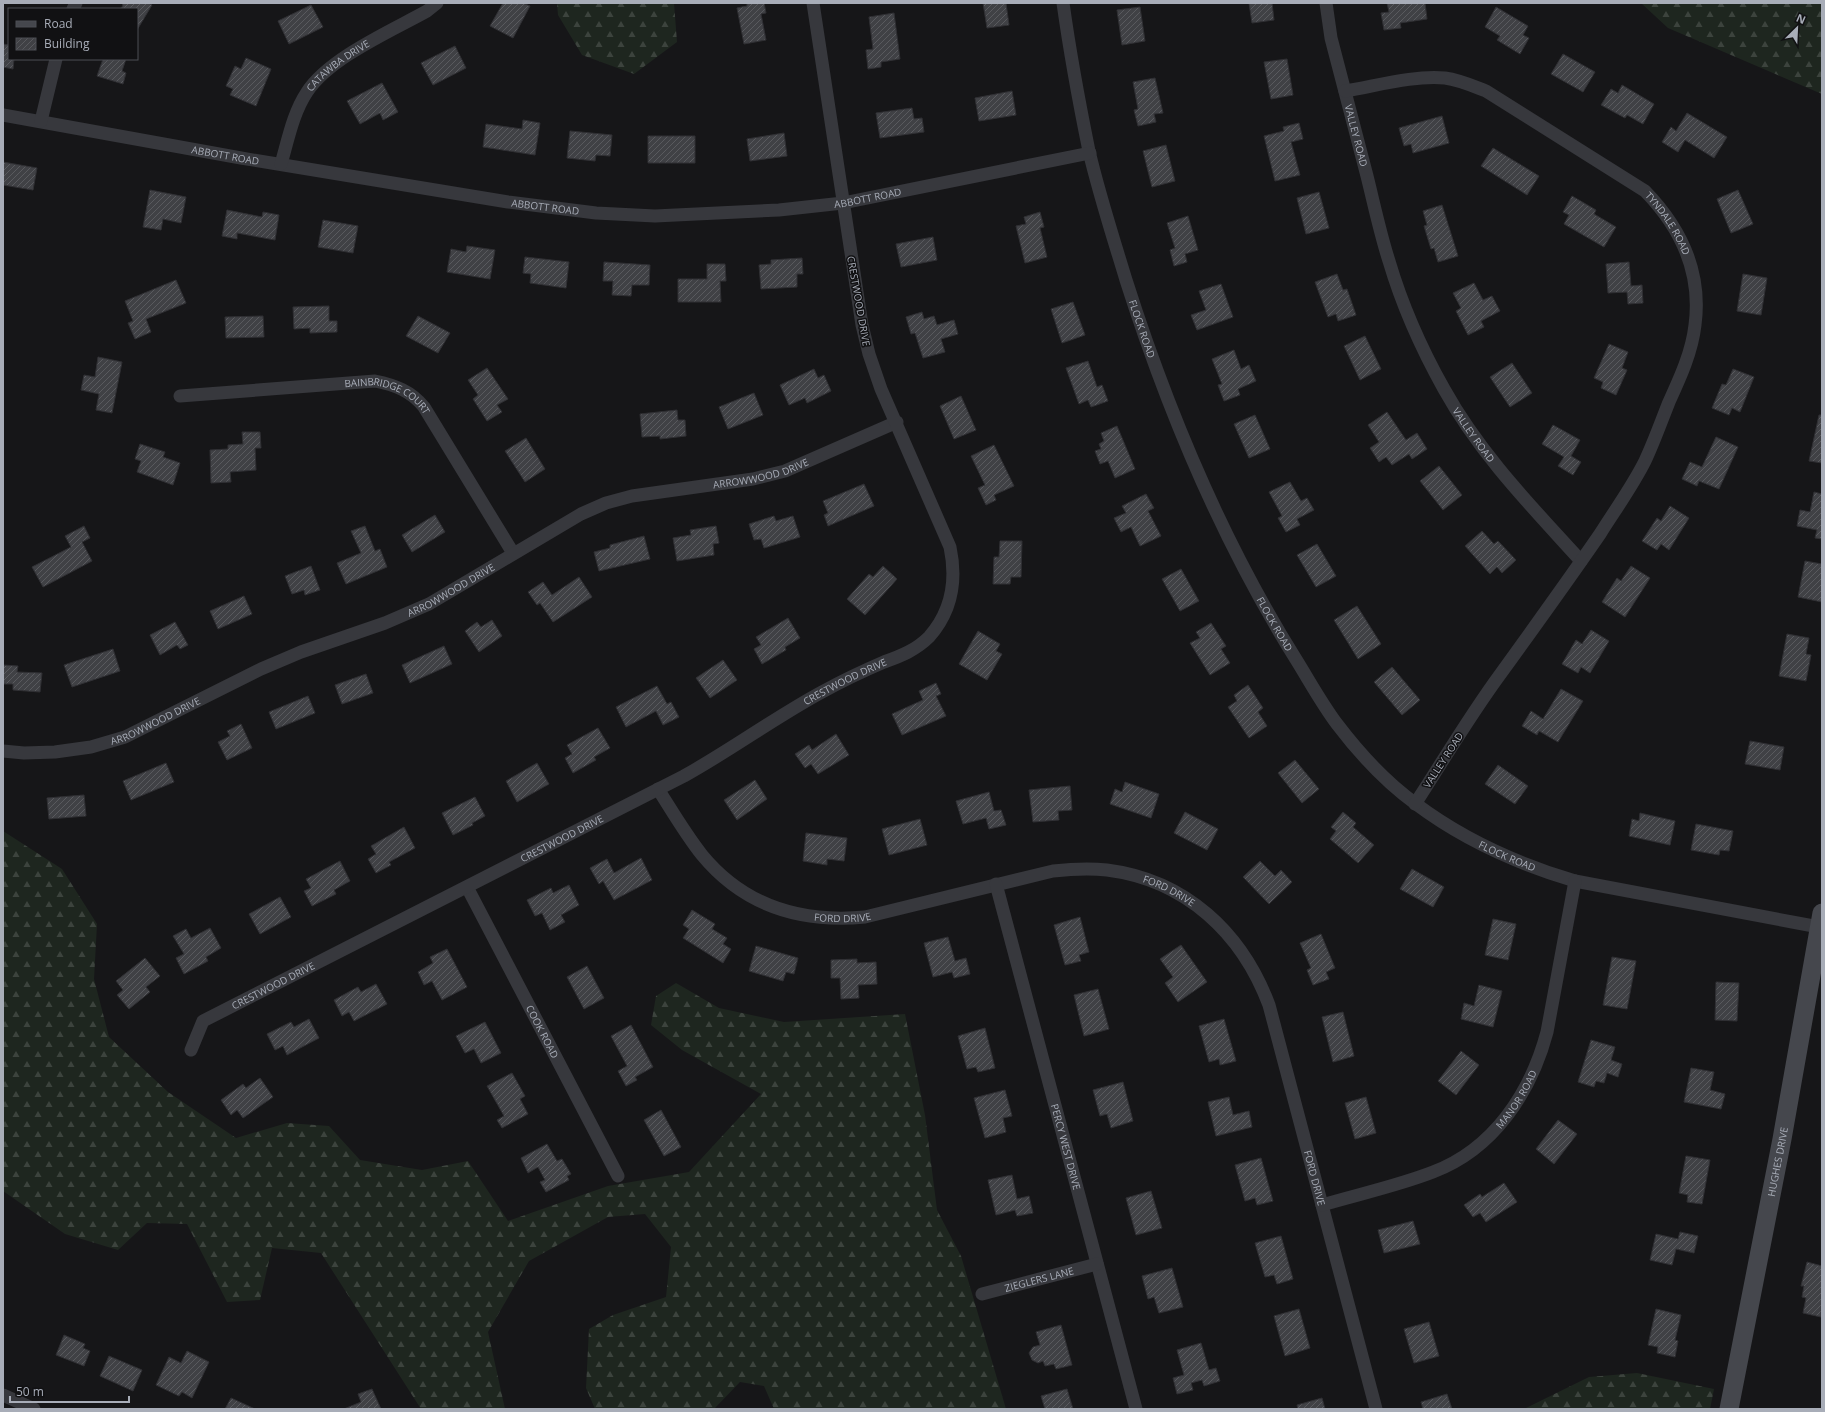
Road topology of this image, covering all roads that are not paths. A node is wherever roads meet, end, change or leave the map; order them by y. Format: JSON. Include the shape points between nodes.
{"nodes":[{"id":1,"x":437,"y":3,"type":"edge"},
{"id":2,"x":813,"y":3,"type":"edge"},
{"id":3,"x":1063,"y":3,"type":"edge"},
{"id":4,"x":1326,"y":3,"type":"edge"},
{"id":5,"x":56,"y":60,"type":"edge"},
{"id":6,"x":1344,"y":91,"type":"junction"},
{"id":7,"x":3,"y":116,"type":"edge"},
{"id":8,"x":41,"y":121,"type":"junction"},
{"id":9,"x":1090,"y":153,"type":"junction"},
{"id":10,"x":281,"y":164,"type":"junction"},
{"id":11,"x":843,"y":203,"type":"junction"},
{"id":12,"x":180,"y":396,"type":"dead end"},
{"id":13,"x":897,"y":422,"type":"junction"},
{"id":14,"x":513,"y":554,"type":"junction"},
{"id":15,"x":1581,"y":561,"type":"junction"},
{"id":16,"x":3,"y":751,"type":"edge"},
{"id":17,"x":658,"y":789,"type":"junction"},
{"id":18,"x":1415,"y":804,"type":"junction"},
{"id":19,"x":1575,"y":881,"type":"junction"},
{"id":20,"x":996,"y":884,"type":"junction"},
{"id":21,"x":467,"y":887,"type":"junction"},
{"id":22,"x":1821,"y":923,"type":"edge"},
{"id":23,"x":191,"y":1050,"type":"dead end"},
{"id":24,"x":618,"y":1176,"type":"dead end"},
{"id":25,"x":1322,"y":1205,"type":"junction"},
{"id":26,"x":1097,"y":1264,"type":"junction"},
{"id":27,"x":982,"y":1294,"type":"dead end"},
{"id":28,"x":3,"y":1395,"type":"edge"},
{"id":29,"x":34,"y":1409,"type":"edge"},
{"id":30,"x":1136,"y":1409,"type":"edge"},
{"id":31,"x":1376,"y":1409,"type":"edge"},
{"id":32,"x":1729,"y":1409,"type":"edge"}],
"edges":[{"from":1,"to":10,"type":"street","name":"CATAWBA DRIVE","via":[[343,58],[320,76],[297,110]]},
{"from":2,"to":11,"type":"street","name":"CRESTWOOD DRIVE"},
{"from":3,"to":9,"type":"street","name":"FLOCK ROAD","via":[[1072,65]]},
{"from":4,"to":6,"type":"street","name":"VALLEY ROAD","via":[[1331,38]]},
{"from":5,"to":8,"type":"street"},
{"from":6,"to":15,"type":"street","name":"VALLEY ROAD","via":[[1389,261],[1403,302],[1444,390],[1492,461]]},
{"from":6,"to":15,"type":"street","name":"TYNDALE ROAD","via":[[1423,78],[1445,78],[1467,83],[1486,91],[1645,191],[1662,208],[1676,228],[1689,260],[1696,298],[1695,325],[1690,349],[1645,462]]},
{"from":7,"to":8,"type":"street","name":"ABBOTT ROAD"},
{"from":8,"to":10,"type":"street","name":"ABBOTT ROAD"},
{"from":9,"to":11,"type":"street","name":"ABBOTT ROAD"},
{"from":9,"to":18,"type":"street","name":"FLOCK ROAD","via":[[1111,233],[1141,325],[1183,436],[1242,564],[1277,629],[1337,724],[1368,759]]},
{"from":10,"to":11,"type":"street","name":"ABBOTT ROAD","via":[[508,202],[596,212],[655,216],[779,210]]},
{"from":11,"to":13,"type":"street","name":"CRESTWOOD DRIVE","via":[[865,340],[881,389]]},
{"from":12,"to":14,"type":"street","name":"BAINBRIDGE COURT","via":[[375,381],[393,385],[407,392],[424,407]]},
{"from":13,"to":14,"type":"street","name":"ARROWWOOD DRIVE","via":[[785,470],[753,479],[632,496],[606,503],[581,514]]},
{"from":13,"to":17,"type":"street","name":"CRESTWOOD DRIVE","via":[[950,547],[954,584],[941,622],[915,649],[822,692],[780,716],[724,754]]},
{"from":14,"to":16,"type":"street","name":"ARROWWOOD DRIVE","via":[[429,604],[261,669],[125,737],[91,747],[55,752]]},
{"from":15,"to":18,"type":"street","name":"VALLEY ROAD","via":[[1487,693]]},
{"from":17,"to":20,"type":"street","name":"FORD DRIVE","via":[[702,855],[721,875],[764,903],[793,914],[841,919],[865,917]]},
{"from":17,"to":21,"type":"street","name":"CRESTWOOD DRIVE"},
{"from":18,"to":19,"type":"street","name":"FLOCK ROAD","via":[[1477,843],[1538,870]]},
{"from":19,"to":22,"type":"street","name":"FLOCK ROAD"},
{"from":19,"to":25,"type":"street","name":"MANOR ROAD","via":[[1541,1055],[1514,1108],[1482,1142],[1434,1172]]},
{"from":20,"to":25,"type":"street","name":"FORD DRIVE","via":[[1052,871],[1107,870],[1163,886],[1190,901],[1212,918],[1248,959],[1261,983]]},
{"from":20,"to":26,"type":"street","name":"PERCY WEST DRIVE"},
{"from":21,"to":23,"type":"street","name":"CRESTWOOD DRIVE","via":[[203,1022]]},
{"from":21,"to":24,"type":"street","name":"COOK ROAD"},
{"from":22,"to":32,"type":"street","name":"HUGHES DRIVE"},
{"from":25,"to":31,"type":"street","name":"FORD DRIVE"},
{"from":26,"to":27,"type":"street","name":"ZIEGLERS LANE"},
{"from":26,"to":30,"type":"street","name":"PERCY WEST DRIVE"},
{"from":28,"to":29,"type":"street"}]}
